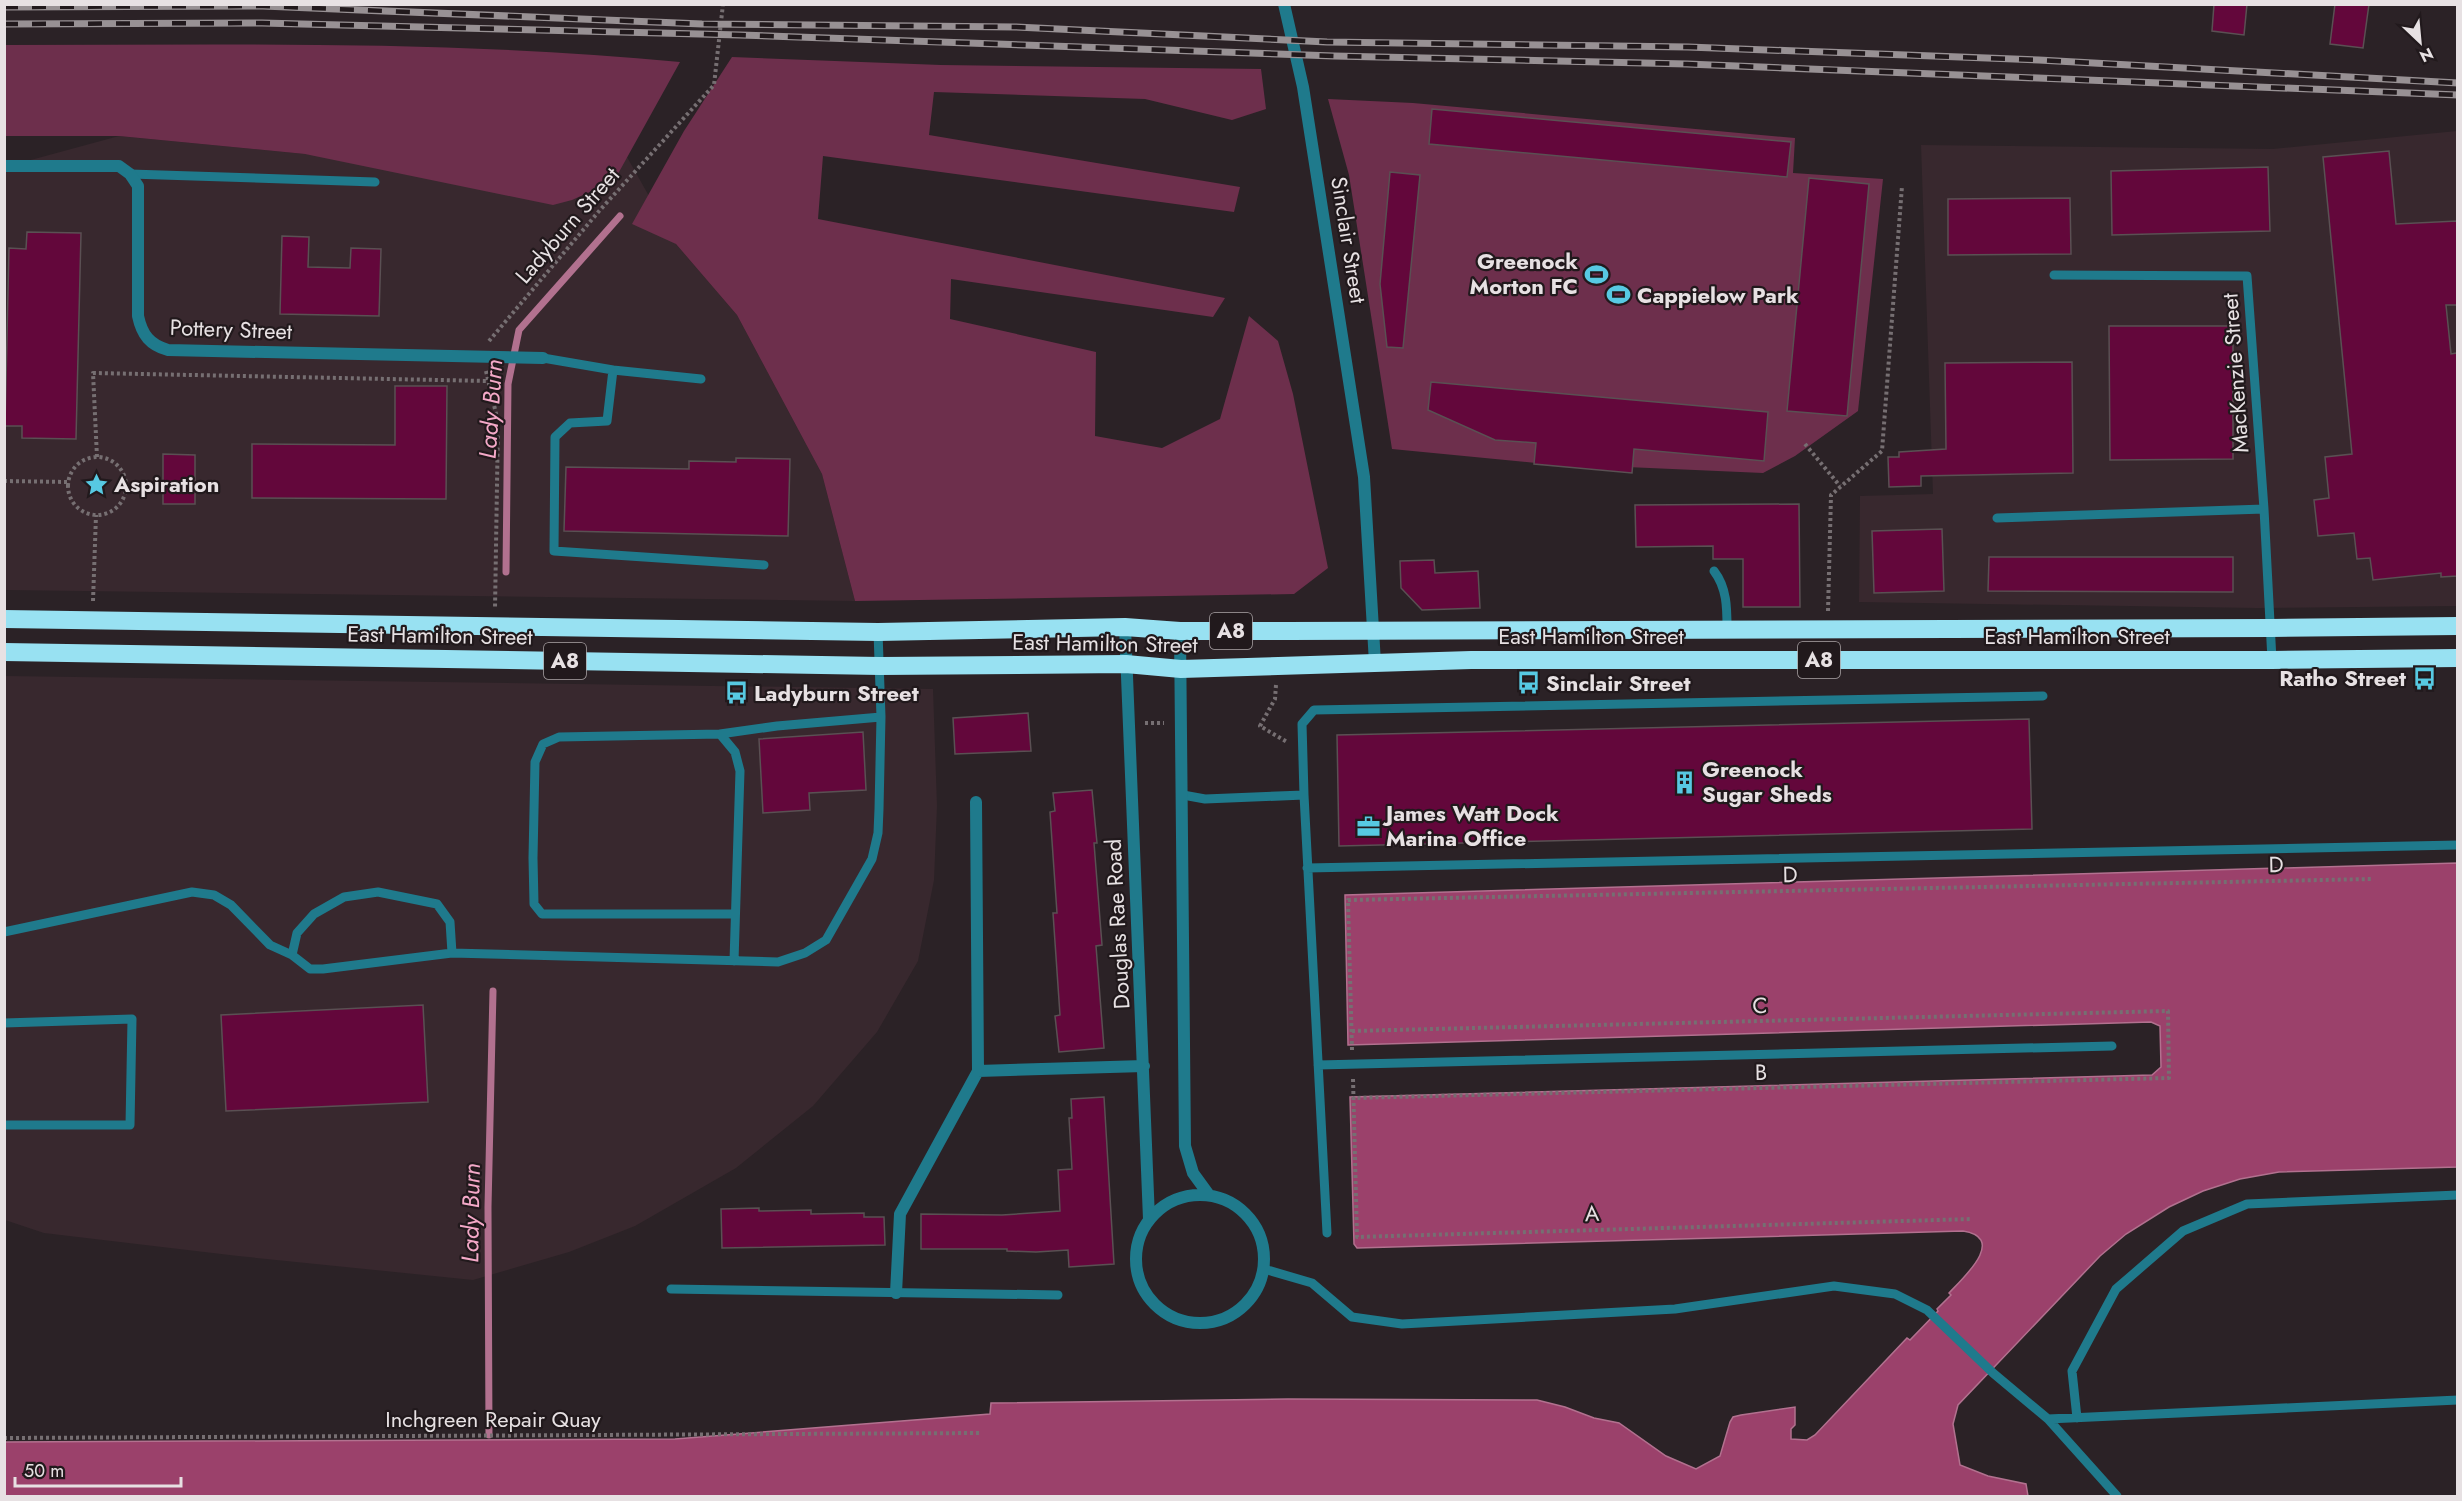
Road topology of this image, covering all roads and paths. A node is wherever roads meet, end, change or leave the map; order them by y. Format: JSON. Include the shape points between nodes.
{"nodes":[{"id":1,"x":723,"y":4,"type":"edge"},
{"id":2,"x":1284,"y":4,"type":"edge"},
{"id":3,"x":4,"y":166,"type":"edge"},
{"id":4,"x":130,"y":174,"type":"junction"},
{"id":5,"x":375,"y":182,"type":"dead end"},
{"id":6,"x":1902,"y":186,"type":"dead end"},
{"id":7,"x":2054,"y":275,"type":"dead end"},
{"id":8,"x":483,"y":358,"type":"junction"},
{"id":9,"x":543,"y":358,"type":"joint"},
{"id":10,"x":613,"y":370,"type":"junction"},
{"id":11,"x":701,"y":379,"type":"dead end"},
{"id":12,"x":488,"y":381,"type":"junction"},
{"id":13,"x":1805,"y":444,"type":"dead end"},
{"id":14,"x":97,"y":457,"type":"junction"},
{"id":15,"x":4,"y":481,"type":"edge"},
{"id":16,"x":68,"y":482,"type":"junction"},
{"id":17,"x":1840,"y":486,"type":"junction"},
{"id":18,"x":2264,"y":509,"type":"junction"},
{"id":19,"x":96,"y":515,"type":"junction"},
{"id":20,"x":1997,"y":518,"type":"dead end"},
{"id":21,"x":765,"y":565,"type":"dead end"},
{"id":22,"x":1714,"y":571,"type":"dead end"},
{"id":23,"x":4,"y":619,"type":"edge"},
{"id":24,"x":93,"y":620,"type":"junction"},
{"id":25,"x":111,"y":620,"type":"junction"},
{"id":26,"x":495,"y":626,"type":"junction"},
{"id":27,"x":2457,"y":626,"type":"edge"},
{"id":28,"x":1125,"y":627,"type":"junction"},
{"id":29,"x":1727,"y":628,"type":"junction"},
{"id":30,"x":2271,"y":628,"type":"junction"},
{"id":31,"x":1896,"y":629,"type":"junction"},
{"id":32,"x":1374,"y":630,"type":"junction"},
{"id":33,"x":1827,"y":630,"type":"junction"},
{"id":34,"x":1180,"y":631,"type":"junction"},
{"id":35,"x":878,"y":632,"type":"junction"},
{"id":36,"x":4,"y":652,"type":"edge"},
{"id":37,"x":110,"y":654,"type":"junction"},
{"id":38,"x":2457,"y":658,"type":"edge"},
{"id":39,"x":1896,"y":660,"type":"junction"},
{"id":40,"x":2272,"y":660,"type":"junction"},
{"id":41,"x":1375,"y":663,"type":"junction"},
{"id":42,"x":1126,"y":664,"type":"junction"},
{"id":43,"x":880,"y":666,"type":"junction"},
{"id":44,"x":1181,"y":669,"type":"junction"},
{"id":45,"x":1276,"y":685,"type":"dead end"},
{"id":46,"x":2043,"y":696,"type":"dead end"},
{"id":47,"x":881,"y":717,"type":"junction"},
{"id":48,"x":720,"y":734,"type":"junction"},
{"id":49,"x":1303,"y":752,"type":"junction"},
{"id":50,"x":1183,"y":795,"type":"junction"},
{"id":51,"x":1304,"y":795,"type":"junction"},
{"id":52,"x":976,"y":802,"type":"dead end"},
{"id":53,"x":2457,"y":845,"type":"edge"},
{"id":54,"x":1307,"y":868,"type":"junction"},
{"id":55,"x":2371,"y":879,"type":"dead end"},
{"id":56,"x":735,"y":914,"type":"junction"},
{"id":57,"x":4,"y":932,"type":"edge"},
{"id":58,"x":452,"y":953,"type":"junction"},
{"id":59,"x":292,"y":955,"type":"junction"},
{"id":60,"x":734,"y":961,"type":"junction"},
{"id":61,"x":4,"y":1023,"type":"edge"},
{"id":62,"x":1352,"y":1031,"type":"junction"},
{"id":63,"x":1352,"y":1037,"type":"dead end"},
{"id":64,"x":2112,"y":1046,"type":"dead end"},
{"id":65,"x":1318,"y":1065,"type":"junction"},
{"id":66,"x":1144,"y":1066,"type":"junction"},
{"id":67,"x":978,"y":1071,"type":"junction"},
{"id":68,"x":2169,"y":1078,"type":"joint"},
{"id":69,"x":1353,"y":1092,"type":"dead end"},
{"id":70,"x":1353,"y":1098,"type":"junction"},
{"id":71,"x":4,"y":1125,"type":"edge"},
{"id":72,"x":1209,"y":1195,"type":"junction"},
{"id":73,"x":2457,"y":1195,"type":"edge"},
{"id":74,"x":1149,"y":1219,"type":"junction"},
{"id":75,"x":1972,"y":1219,"type":"dead end"},
{"id":76,"x":1327,"y":1233,"type":"dead end"},
{"id":77,"x":1264,"y":1269,"type":"junction"},
{"id":78,"x":671,"y":1289,"type":"dead end"},
{"id":79,"x":896,"y":1293,"type":"junction"},
{"id":80,"x":1058,"y":1295,"type":"dead end"},
{"id":81,"x":2457,"y":1400,"type":"edge"},
{"id":82,"x":2077,"y":1418,"type":"junction"},
{"id":83,"x":2048,"y":1419,"type":"junction"},
{"id":84,"x":981,"y":1433,"type":"dead end"},
{"id":85,"x":4,"y":1438,"type":"edge"},
{"id":86,"x":2117,"y":1497,"type":"edge"}],
"edges":[{"from":1,"to":8,"type":"path","name":"Ladyburn Street","via":[[714,86],[600,210],[490,339]]},
{"from":2,"to":32,"type":"street","name":"Sinclair Street","via":[[1303,87],[1365,477]]},
{"from":3,"to":4,"type":"street","via":[[119,166]]},
{"from":4,"to":5,"type":"lane"},
{"from":4,"to":8,"type":"street","name":"Pottery Street","via":[[138,186],[138,316],[146,338],[157,347]]},
{"from":6,"to":17,"type":"path","via":[[1882,451]]},
{"from":7,"to":18,"type":"lane","name":"MacKenzie Street","via":[[2247,276]]},
{"from":8,"to":9,"type":"street","name":"Pottery Street"},
{"from":8,"to":12,"type":"path"},
{"from":9,"to":10,"type":"lane"},
{"from":10,"to":11,"type":"lane"},
{"from":10,"to":21,"type":"lane","via":[[607,421],[570,423],[555,437],[554,550]]},
{"from":12,"to":14,"type":"path","via":[[93,373]]},
{"from":12,"to":26,"type":"path","via":[[498,422]]},
{"from":13,"to":17,"type":"path"},
{"from":14,"to":16,"type":"path","via":[[75,467]]},
{"from":14,"to":19,"type":"path","via":[[114,462],[121,469],[126,486],[113,510]]},
{"from":15,"to":16,"type":"path"},
{"from":16,"to":19,"type":"path","via":[[78,508]]},
{"from":17,"to":33,"type":"path","via":[[1830,495]]},
{"from":18,"to":20,"type":"lane"},
{"from":18,"to":30,"type":"lane","name":"MacKenzie Street"},
{"from":19,"to":24,"type":"path"},
{"from":22,"to":29,"type":"lane","via":[[1726,599]]},
{"from":23,"to":24,"type":"highway","name":"East Hamilton Street","number":"A8"},
{"from":24,"to":25,"type":"highway","name":"East Hamilton Street","number":"A8"},
{"from":25,"to":26,"type":"highway","name":"East Hamilton Street","number":"A8"},
{"from":25,"to":37,"type":"highway"},
{"from":26,"to":35,"type":"highway","name":"East Hamilton Street","number":"A8"},
{"from":27,"to":30,"type":"highway","name":"East Hamilton Street","number":"A8"},
{"from":28,"to":34,"type":"highway","name":"East Hamilton Street","number":"A8"},
{"from":28,"to":35,"type":"highway","name":"East Hamilton Street","number":"A8"},
{"from":28,"to":42,"type":"street","name":"Douglas Rae Road"},
{"from":29,"to":32,"type":"highway","name":"East Hamilton Street","number":"A8"},
{"from":29,"to":33,"type":"highway","name":"East Hamilton Street","number":"A8"},
{"from":30,"to":31,"type":"highway","name":"East Hamilton Street","number":"A8"},
{"from":30,"to":40,"type":"lane","name":"MacKenzie Street"},
{"from":31,"to":33,"type":"highway","name":"East Hamilton Street","number":"A8"},
{"from":31,"to":39,"type":"highway"},
{"from":32,"to":34,"type":"highway","name":"East Hamilton Street","number":"A8"},
{"from":32,"to":41,"type":"street","name":"Sinclair Street"},
{"from":34,"to":44,"type":"street"},
{"from":35,"to":43,"type":"lane"},
{"from":36,"to":37,"type":"highway","name":"East Hamilton Street","number":"A8"},
{"from":37,"to":43,"type":"highway","name":"East Hamilton Street","number":"A8"},
{"from":38,"to":40,"type":"highway","name":"East Hamilton Street","number":"A8"},
{"from":39,"to":40,"type":"highway","name":"East Hamilton Street","number":"A8"},
{"from":39,"to":41,"type":"highway","name":"East Hamilton Street","number":"A8"},
{"from":41,"to":44,"type":"highway","name":"East Hamilton Street","number":"A8"},
{"from":42,"to":43,"type":"highway","name":"East Hamilton Street","number":"A8"},
{"from":42,"to":44,"type":"highway","name":"East Hamilton Street","number":"A8"},
{"from":42,"to":66,"type":"street","name":"Douglas Rae Road"},
{"from":43,"to":47,"type":"lane"},
{"from":44,"to":50,"type":"street"},
{"from":45,"to":49,"type":"path","via":[[1275,699],[1260,726]]},
{"from":46,"to":49,"type":"lane","via":[[1314,710],[1302,724]]},
{"from":47,"to":48,"type":"lane"},
{"from":47,"to":60,"type":"lane","via":[[878,833],[872,859],[825,940],[805,953],[778,962]]},
{"from":48,"to":56,"type":"lane","via":[[735,752],[740,771]]},
{"from":48,"to":56,"type":"lane","via":[[559,737],[543,744],[535,762],[534,904],[542,914]]},
{"from":49,"to":51,"type":"lane"},
{"from":50,"to":51,"type":"lane","via":[[1206,799]]},
{"from":50,"to":72,"type":"street","via":[[1185,1146],[1193,1173]]},
{"from":51,"to":54,"type":"lane"},
{"from":52,"to":67,"type":"street"},
{"from":53,"to":54,"type":"lane"},
{"from":54,"to":65,"type":"lane"},
{"from":55,"to":62,"type":"path","name":"D","via":[[1348,900]]},
{"from":56,"to":60,"type":"lane"},
{"from":57,"to":59,"type":"lane","via":[[192,892],[214,895],[231,905],[270,945]]},
{"from":58,"to":59,"type":"lane","via":[[323,969],[310,969]]},
{"from":58,"to":59,"type":"lane","via":[[450,922],[437,904],[378,892],[345,897],[314,914],[297,933]]},
{"from":58,"to":60,"type":"lane"},
{"from":61,"to":71,"type":"lane","via":[[132,1020],[130,1125]]},
{"from":62,"to":63,"type":"path","name":"D"},
{"from":62,"to":68,"type":"path","name":"C","via":[[2168,1011]]},
{"from":64,"to":65,"type":"lane"},
{"from":65,"to":76,"type":"lane"},
{"from":66,"to":67,"type":"street"},
{"from":66,"to":74,"type":"street","name":"Douglas Rae Road"},
{"from":67,"to":79,"type":"street","via":[[900,1214]]},
{"from":68,"to":70,"type":"path","name":"B"},
{"from":69,"to":70,"type":"path","name":"A"},
{"from":70,"to":75,"type":"path","name":"A","via":[[1357,1237]]},
{"from":72,"to":74,"type":"street","via":[[1176,1199]]},
{"from":72,"to":77,"type":"street","via":[[1233,1203],[1252,1220],[1263,1244]]},
{"from":73,"to":82,"type":"lane","via":[[2247,1204],[2183,1231],[2116,1289],[2072,1371]]},
{"from":74,"to":77,"type":"street","via":[[1137,1246],[1137,1275],[1150,1300],[1174,1318],[1203,1324],[1231,1316],[1253,1296]]},
{"from":77,"to":83,"type":"lane","via":[[1312,1283],[1352,1317],[1402,1324],[1675,1309],[1834,1286],[1895,1294],[1927,1310]]},
{"from":78,"to":79,"type":"lane"},
{"from":79,"to":80,"type":"lane"},
{"from":81,"to":82,"type":"lane"},
{"from":82,"to":83,"type":"lane"},
{"from":83,"to":86,"type":"lane"},
{"from":84,"to":85,"type":"path","name":"Inchgreen Repair Quay"}]}
